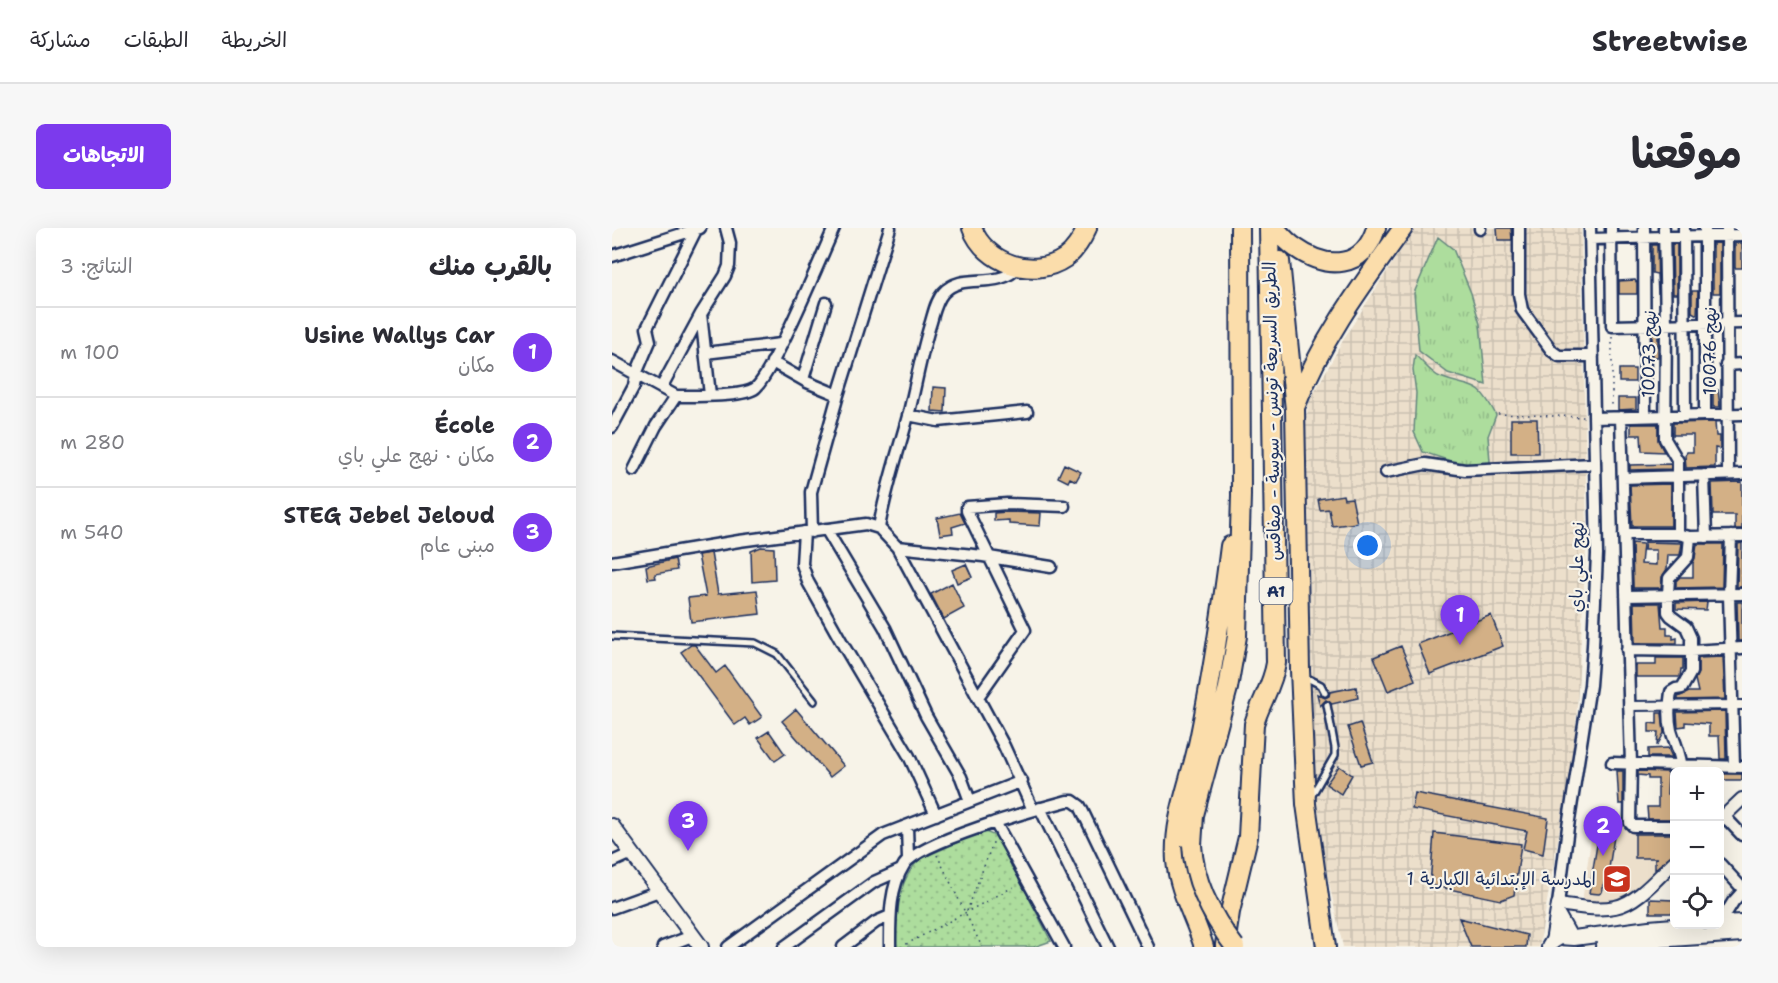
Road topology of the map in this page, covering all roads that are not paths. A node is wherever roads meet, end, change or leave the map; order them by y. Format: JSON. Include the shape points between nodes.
{"nodes":[{"id":1,"x":659,"y":228,"type":"edge"},
{"id":2,"x":698,"y":228,"type":"edge"},
{"id":3,"x":726,"y":228,"type":"edge"},
{"id":4,"x":834,"y":228,"type":"edge"},
{"id":5,"x":890,"y":228,"type":"edge"},
{"id":6,"x":972,"y":228,"type":"edge"},
{"id":7,"x":1087,"y":228,"type":"edge"},
{"id":8,"x":1240,"y":228,"type":"edge"},
{"id":9,"x":1376,"y":228,"type":"edge"},
{"id":10,"x":1403,"y":228,"type":"edge"},
{"id":11,"x":1519,"y":228,"type":"edge"},
{"id":12,"x":1705,"y":232,"type":"edge"},
{"id":13,"x":1727,"y":232,"type":"edge"},
{"id":14,"x":1590,"y":233,"type":"edge"},
{"id":15,"x":1611,"y":233,"type":"edge"},
{"id":16,"x":1644,"y":233,"type":"edge"},
{"id":17,"x":1664,"y":233,"type":"edge"},
{"id":18,"x":1684,"y":233,"type":"edge"},
{"id":19,"x":1271,"y":234,"type":"edge"},
{"id":20,"x":1742,"y":235,"type":"edge"},
{"id":21,"x":662,"y":240,"type":"junction"},
{"id":22,"x":612,"y":256,"type":"edge"},
{"id":23,"x":1019,"y":266,"type":"junction"},
{"id":24,"x":826,"y":303,"type":"dead end"},
{"id":25,"x":701,"y":314,"type":"junction"},
{"id":26,"x":1742,"y":323,"type":"edge"},
{"id":27,"x":1704,"y":324,"type":"junction"},
{"id":28,"x":1726,"y":324,"type":"junction"},
{"id":29,"x":1666,"y":325,"type":"junction"},
{"id":30,"x":1686,"y":325,"type":"junction"},
{"id":31,"x":1644,"y":326,"type":"junction"},
{"id":32,"x":781,"y":344,"type":"junction"},
{"id":33,"x":705,"y":353,"type":"junction"},
{"id":34,"x":1593,"y":356,"type":"junction"},
{"id":35,"x":612,"y":361,"type":"edge"},
{"id":36,"x":772,"y":362,"type":"junction"},
{"id":37,"x":1742,"y":364,"type":"edge"},
{"id":38,"x":1726,"y":365,"type":"junction"},
{"id":39,"x":636,"y":374,"type":"junction"},
{"id":40,"x":803,"y":379,"type":"junction"},
{"id":41,"x":661,"y":388,"type":"junction"},
{"id":42,"x":710,"y":395,"type":"junction"},
{"id":43,"x":838,"y":395,"type":"junction"},
{"id":44,"x":676,"y":396,"type":"junction"},
{"id":45,"x":612,"y":402,"type":"edge"},
{"id":46,"x":624,"y":408,"type":"junction"},
{"id":47,"x":1295,"y":410,"type":"junction"},
{"id":48,"x":1027,"y":412,"type":"dead end"},
{"id":49,"x":1727,"y":414,"type":"junction"},
{"id":50,"x":1742,"y":414,"type":"edge"},
{"id":51,"x":908,"y":415,"type":"junction"},
{"id":52,"x":1705,"y":415,"type":"junction"},
{"id":53,"x":1645,"y":416,"type":"junction"},
{"id":54,"x":1665,"y":416,"type":"junction"},
{"id":55,"x":1685,"y":416,"type":"junction"},
{"id":56,"x":1594,"y":417,"type":"junction"},
{"id":57,"x":1616,"y":417,"type":"junction"},
{"id":58,"x":612,"y":427,"type":"edge"},
{"id":59,"x":1594,"y":464,"type":"junction"},
{"id":60,"x":634,"y":470,"type":"dead end"},
{"id":61,"x":1386,"y":472,"type":"dead end"},
{"id":62,"x":1728,"y":474,"type":"junction"},
{"id":63,"x":1742,"y":474,"type":"edge"},
{"id":64,"x":1704,"y":475,"type":"junction"},
{"id":65,"x":1677,"y":477,"type":"junction"},
{"id":66,"x":1623,"y":478,"type":"junction"},
{"id":67,"x":1241,"y":495,"type":"junction"},
{"id":68,"x":1064,"y":506,"type":"dead end"},
{"id":69,"x":879,"y":528,"type":"junction"},
{"id":70,"x":826,"y":529,"type":"junction"},
{"id":71,"x":808,"y":532,"type":"junction"},
{"id":72,"x":1624,"y":534,"type":"junction"},
{"id":73,"x":1678,"y":534,"type":"junction"},
{"id":74,"x":1736,"y":536,"type":"edge"},
{"id":75,"x":1690,"y":537,"type":"junction"},
{"id":76,"x":1706,"y":537,"type":"junction"},
{"id":77,"x":897,"y":547,"type":"junction"},
{"id":78,"x":988,"y":557,"type":"junction"},
{"id":79,"x":612,"y":562,"type":"edge"},
{"id":80,"x":1051,"y":567,"type":"dead end"},
{"id":81,"x":1668,"y":594,"type":"junction"},
{"id":82,"x":1742,"y":594,"type":"edge"},
{"id":83,"x":1729,"y":595,"type":"junction"},
{"id":84,"x":1626,"y":596,"type":"junction"},
{"id":85,"x":612,"y":636,"type":"edge"},
{"id":86,"x":1737,"y":648,"type":"edge"},
{"id":87,"x":1627,"y":650,"type":"junction"},
{"id":88,"x":1691,"y":651,"type":"junction"},
{"id":89,"x":1301,"y":675,"type":"junction"},
{"id":90,"x":1325,"y":693,"type":"dead end"},
{"id":91,"x":978,"y":697,"type":"junction"},
{"id":92,"x":814,"y":701,"type":"dead end"},
{"id":93,"x":1327,"y":705,"type":"dead end"},
{"id":94,"x":1628,"y":706,"type":"junction"},
{"id":95,"x":1669,"y":706,"type":"junction"},
{"id":96,"x":1737,"y":706,"type":"edge"},
{"id":97,"x":1612,"y":763,"type":"dead end"},
{"id":98,"x":1631,"y":764,"type":"junction"},
{"id":99,"x":1738,"y":766,"type":"edge"},
{"id":100,"x":1670,"y":767,"type":"edge"},
{"id":101,"x":1682,"y":767,"type":"edge"},
{"id":102,"x":1710,"y":767,"type":"edge"},
{"id":103,"x":1022,"y":781,"type":"junction"},
{"id":104,"x":1742,"y":800,"type":"edge"},
{"id":105,"x":970,"y":801,"type":"junction"},
{"id":106,"x":1306,"y":804,"type":"junction"},
{"id":107,"x":1037,"y":809,"type":"junction"},
{"id":108,"x":936,"y":815,"type":"junction"},
{"id":109,"x":1724,"y":815,"type":"edge"},
{"id":110,"x":1724,"y":820,"type":"edge"},
{"id":111,"x":997,"y":825,"type":"junction"},
{"id":112,"x":612,"y":826,"type":"edge"},
{"id":113,"x":907,"y":826,"type":"junction"},
{"id":114,"x":1670,"y":826,"type":"edge"},
{"id":115,"x":1742,"y":835,"type":"edge"},
{"id":116,"x":632,"y":853,"type":"junction"},
{"id":117,"x":908,"y":859,"type":"junction"},
{"id":118,"x":612,"y":862,"type":"edge"},
{"id":119,"x":1670,"y":866,"type":"edge"},
{"id":120,"x":901,"y":870,"type":"junction"},
{"id":121,"x":1724,"y":870,"type":"edge"},
{"id":122,"x":1742,"y":890,"type":"edge"},
{"id":123,"x":659,"y":891,"type":"junction"},
{"id":124,"x":612,"y":908,"type":"edge"},
{"id":125,"x":1558,"y":908,"type":"junction"},
{"id":126,"x":890,"y":916,"type":"junction"},
{"id":127,"x":1724,"y":916,"type":"edge"},
{"id":128,"x":1742,"y":922,"type":"edge"},
{"id":129,"x":1724,"y":923,"type":"edge"},
{"id":130,"x":1670,"y":926,"type":"edge"},
{"id":131,"x":1742,"y":934,"type":"edge"},
{"id":132,"x":1575,"y":941,"type":"edge"},
{"id":133,"x":696,"y":942,"type":"edge"},
{"id":134,"x":1634,"y":944,"type":"edge"},
{"id":135,"x":1550,"y":945,"type":"edge"},
{"id":136,"x":1060,"y":946,"type":"edge"},
{"id":137,"x":663,"y":947,"type":"edge"},
{"id":138,"x":728,"y":947,"type":"edge"},
{"id":139,"x":784,"y":947,"type":"edge"},
{"id":140,"x":843,"y":947,"type":"edge"},
{"id":141,"x":890,"y":947,"type":"edge"},
{"id":142,"x":1108,"y":947,"type":"edge"},
{"id":143,"x":1148,"y":947,"type":"edge"},
{"id":144,"x":1204,"y":947,"type":"edge"},
{"id":145,"x":1225,"y":947,"type":"edge"},
{"id":146,"x":1234,"y":947,"type":"edge"},
{"id":147,"x":1326,"y":947,"type":"edge"},
{"id":148,"x":1603,"y":947,"type":"edge"}],
"edges":[{"from":1,"to":21,"type":"street"},
{"from":2,"to":21,"type":"street"},
{"from":2,"to":39,"type":"street","via":[[647,328],[650,340]]},
{"from":3,"to":25,"type":"street","via":[[729,266]]},
{"from":4,"to":32,"type":"street"},
{"from":5,"to":43,"type":"street"},
{"from":6,"to":23,"type":"highway","via":[[985,249],[1000,260]]},
{"from":7,"to":23,"type":"highway","via":[[1066,258],[1038,267]]},
{"from":8,"to":67,"type":"highway","name":"الطريق السريعة تونس - سوسة - صفاقس"},
{"from":9,"to":19,"type":"highway","via":[[1371,243],[1361,254],[1337,263],[1305,254]]},
{"from":10,"to":47,"type":"highway","via":[[1330,333]]},
{"from":11,"to":34,"type":"street","via":[[1522,310],[1559,356]]},
{"from":12,"to":13,"type":"street"},
{"from":12,"to":18,"type":"street"},
{"from":12,"to":27,"type":"street"},
{"from":13,"to":20,"type":"street"},
{"from":13,"to":28,"type":"street","name":"نهج 10076"},
{"from":14,"to":15,"type":"street"},
{"from":14,"to":34,"type":"street","name":"نهج علي باي"},
{"from":15,"to":16,"type":"street"},
{"from":15,"to":31,"type":"street","via":[[1612,326]]},
{"from":16,"to":17,"type":"street"},
{"from":16,"to":31,"type":"street"},
{"from":17,"to":18,"type":"street"},
{"from":17,"to":29,"type":"street","name":"نهج 10073"},
{"from":18,"to":30,"type":"street"},
{"from":19,"to":47,"type":"highway","via":[[1281,265]]},
{"from":19,"to":145,"type":"highway","name":"الطريق السريعة تونس - سوسة - صفاقس","number":"A1","via":[[1276,663],[1272,684],[1254,724],[1248,837]]},
{"from":21,"to":22,"type":"street"},
{"from":23,"to":51,"type":"street","via":[[1007,278],[958,284],[944,292],[923,346]]},
{"from":24,"to":40,"type":"street"},
{"from":25,"to":33,"type":"street"},
{"from":25,"to":41,"type":"street"},
{"from":26,"to":28,"type":"street"},
{"from":27,"to":28,"type":"street"},
{"from":27,"to":30,"type":"street"},
{"from":27,"to":52,"type":"street"},
{"from":28,"to":38,"type":"street","name":"نهج 10076"},
{"from":29,"to":30,"type":"street"},
{"from":29,"to":31,"type":"street"},
{"from":29,"to":54,"type":"street","name":"نهج 10073"},
{"from":30,"to":55,"type":"street"},
{"from":31,"to":53,"type":"street"},
{"from":32,"to":33,"type":"street"},
{"from":32,"to":36,"type":"street"},
{"from":33,"to":42,"type":"street"},
{"from":34,"to":56,"type":"street","name":"نهج علي باي"},
{"from":35,"to":39,"type":"street"},
{"from":36,"to":40,"type":"street"},
{"from":36,"to":42,"type":"street","via":[[760,385],[752,390]]},
{"from":37,"to":38,"type":"street"},
{"from":38,"to":49,"type":"street","name":"نهج 10076"},
{"from":39,"to":41,"type":"street"},
{"from":39,"to":46,"type":"street"},
{"from":40,"to":43,"type":"street"},
{"from":41,"to":44,"type":"street"},
{"from":42,"to":44,"type":"street"},
{"from":43,"to":71,"type":"street","via":[[810,498]]},
{"from":44,"to":60,"type":"street"},
{"from":45,"to":46,"type":"street"},
{"from":46,"to":58,"type":"street"},
{"from":47,"to":89,"type":"highway"},
{"from":48,"to":51,"type":"street","via":[[938,421]]},
{"from":49,"to":50,"type":"street"},
{"from":49,"to":52,"type":"street"},
{"from":49,"to":62,"type":"street","name":"نهج 10076"},
{"from":51,"to":69,"type":"street"},
{"from":52,"to":55,"type":"street"},
{"from":53,"to":54,"type":"street"},
{"from":53,"to":57,"type":"street"},
{"from":54,"to":55,"type":"street"},
{"from":54,"to":65,"type":"street","name":"نهج 10073","via":[[1665,439],[1678,461]]},
{"from":56,"to":57,"type":"street"},
{"from":56,"to":59,"type":"street","name":"نهج علي باي"},
{"from":57,"to":66,"type":"street"},
{"from":59,"to":61,"type":"street","via":[[1465,470],[1425,464]]},
{"from":59,"to":125,"type":"street","name":"نهج علي باي","via":[[1597,554],[1590,685]]},
{"from":62,"to":63,"type":"street"},
{"from":62,"to":64,"type":"street"},
{"from":64,"to":65,"type":"street"},
{"from":64,"to":76,"type":"street"},
{"from":65,"to":66,"type":"street"},
{"from":65,"to":73,"type":"street","name":"نهج 10073"},
{"from":66,"to":72,"type":"street"},
{"from":67,"to":144,"type":"highway","name":"الطريق السريعة تونس - سوسة - صفاقس","via":[[1233,520],[1208,697],[1176,835],[1180,883]]},
{"from":67,"to":146,"type":"highway","bridge":true,"via":[[1234,657],[1194,815],[1191,845],[1206,900]]},
{"from":68,"to":78,"type":"street","via":[[967,507]]},
{"from":69,"to":70,"type":"street","via":[[866,524]]},
{"from":69,"to":77,"type":"street"},
{"from":70,"to":71,"type":"street"},
{"from":70,"to":105,"type":"street","via":[[885,628]]},
{"from":71,"to":79,"type":"street"},
{"from":71,"to":108,"type":"street","via":[[802,564],[808,582],[909,756]]},
{"from":72,"to":73,"type":"street"},
{"from":72,"to":84,"type":"street"},
{"from":73,"to":75,"type":"street"},
{"from":74,"to":76,"type":"street"},
{"from":74,"to":83,"type":"street"},
{"from":75,"to":76,"type":"street"},
{"from":75,"to":81,"type":"street","via":[[1688,557],[1669,578]]},
{"from":77,"to":78,"type":"street"},
{"from":77,"to":91,"type":"street"},
{"from":78,"to":80,"type":"street"},
{"from":78,"to":91,"type":"street","via":[[1025,630]]},
{"from":81,"to":83,"type":"street"},
{"from":81,"to":84,"type":"street"},
{"from":81,"to":88,"type":"street","via":[[1668,612],[1686,627]]},
{"from":82,"to":83,"type":"street"},
{"from":83,"to":86,"type":"street"},
{"from":84,"to":87,"type":"street"},
{"from":85,"to":92,"type":"lane","via":[[756,643],[777,654]]},
{"from":86,"to":88,"type":"street"},
{"from":86,"to":96,"type":"street"},
{"from":87,"to":88,"type":"street"},
{"from":87,"to":94,"type":"street"},
{"from":88,"to":95,"type":"street","via":[[1691,672],[1682,688],[1671,692]]},
{"from":89,"to":90,"type":"lane","via":[[1317,683]]},
{"from":89,"to":106,"type":"highway"},
{"from":91,"to":103,"type":"street"},
{"from":93,"to":106,"type":"lane","via":[[1335,755]]},
{"from":94,"to":95,"type":"street"},
{"from":94,"to":98,"type":"street"},
{"from":95,"to":96,"type":"street"},
{"from":95,"to":101,"type":"street"},
{"from":96,"to":99,"type":"street"},
{"from":97,"to":98,"type":"street"},
{"from":98,"to":100,"type":"street"},
{"from":98,"to":114,"type":"street","via":[[1630,825]]},
{"from":99,"to":102,"type":"street"},
{"from":103,"to":105,"type":"street"},
{"from":103,"to":107,"type":"street"},
{"from":104,"to":109,"type":"street"},
{"from":105,"to":108,"type":"street"},
{"from":106,"to":147,"type":"highway"},
{"from":107,"to":111,"type":"street"},
{"from":107,"to":142,"type":"street"},
{"from":107,"to":143,"type":"street","via":[[1067,801],[1080,806]]},
{"from":108,"to":113,"type":"street"},
{"from":110,"to":115,"type":"street"},
{"from":111,"to":117,"type":"street","via":[[933,846]]},
{"from":111,"to":136,"type":"street"},
{"from":112,"to":116,"type":"main road"},
{"from":113,"to":117,"type":"street"},
{"from":113,"to":138,"type":"street","via":[[876,839]]},
{"from":116,"to":118,"type":"street"},
{"from":116,"to":123,"type":"main road"},
{"from":117,"to":120,"type":"street"},
{"from":119,"to":125,"type":"street","via":[[1626,904]]},
{"from":120,"to":126,"type":"street"},
{"from":120,"to":139,"type":"street","via":[[874,882]]},
{"from":121,"to":122,"type":"street"},
{"from":122,"to":127,"type":"street"},
{"from":123,"to":124,"type":"street"},
{"from":123,"to":133,"type":"main road"},
{"from":125,"to":132,"type":"street"},
{"from":125,"to":135,"type":"street","name":"نهج علي باي"},
{"from":126,"to":140,"type":"street"},
{"from":126,"to":141,"type":"street"},
{"from":128,"to":129,"type":"main road"},
{"from":130,"to":132,"type":"main road"},
{"from":131,"to":134,"type":"main road"},
{"from":132,"to":135,"type":"main road","via":[[1560,937]]},
{"from":133,"to":137,"type":"street"},
{"from":134,"to":148,"type":"main road"}]}
